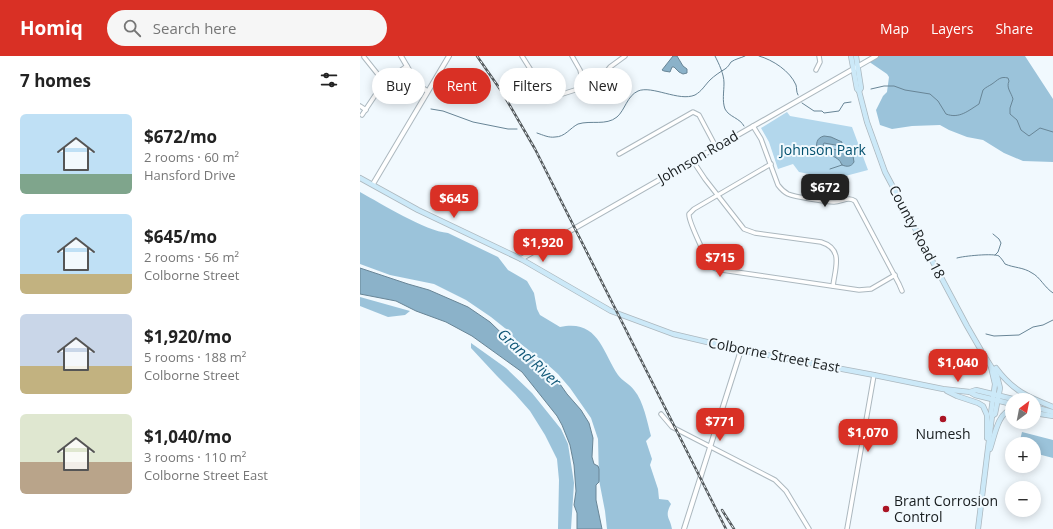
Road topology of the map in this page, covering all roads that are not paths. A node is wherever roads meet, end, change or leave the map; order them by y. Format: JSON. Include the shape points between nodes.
{"nodes":[{"id":1,"x":401,"y":56,"type":"edge"},
{"id":2,"x":449,"y":56,"type":"edge"},
{"id":3,"x":522,"y":56,"type":"edge"},
{"id":4,"x":572,"y":56,"type":"edge"},
{"id":5,"x":625,"y":56,"type":"edge"},
{"id":6,"x":819,"y":56,"type":"edge"},
{"id":7,"x":851,"y":56,"type":"edge"},
{"id":8,"x":856,"y":56,"type":"edge"},
{"id":9,"x":876,"y":56,"type":"edge"},
{"id":10,"x":364,"y":57,"type":"edge"},
{"id":11,"x":407,"y":66,"type":"junction"},
{"id":12,"x":855,"y":67,"type":"junction"},
{"id":13,"x":373,"y":68,"type":"edge"},
{"id":14,"x":404,"y":68,"type":"edge"},
{"id":15,"x":579,"y":68,"type":"edge"},
{"id":16,"x":609,"y":68,"type":"edge"},
{"id":17,"x":816,"y":70,"type":"dead end"},
{"id":18,"x":574,"y":90,"type":"edge"},
{"id":19,"x":427,"y":91,"type":"junction"},
{"id":20,"x":372,"y":101,"type":"edge"},
{"id":21,"x":360,"y":106,"type":"edge"},
{"id":22,"x":366,"y":110,"type":"junction"},
{"id":23,"x":362,"y":115,"type":"dead end"},
{"id":24,"x":753,"y":126,"type":"junction"},
{"id":25,"x":716,"y":147,"type":"junction"},
{"id":26,"x":619,"y":154,"type":"dead end"},
{"id":27,"x":693,"y":161,"type":"junction"},
{"id":28,"x":771,"y":164,"type":"junction"},
{"id":29,"x":360,"y":178,"type":"edge"},
{"id":30,"x":373,"y":184,"type":"junction"},
{"id":31,"x":718,"y":195,"type":"junction"},
{"id":32,"x":521,"y":259,"type":"junction"},
{"id":33,"x":895,"y":275,"type":"junction"},
{"id":34,"x":833,"y":286,"type":"junction"},
{"id":35,"x":902,"y":291,"type":"dead end"},
{"id":36,"x":741,"y":350,"type":"junction"},
{"id":37,"x":981,"y":350,"type":"junction"},
{"id":38,"x":874,"y":375,"type":"junction"},
{"id":39,"x":943,"y":389,"type":"junction"},
{"id":40,"x":995,"y":397,"type":"junction"},
{"id":41,"x":1005,"y":398,"type":"edge"},
{"id":42,"x":1005,"y":401,"type":"edge"},
{"id":43,"x":1053,"y":407,"type":"edge"},
{"id":44,"x":1041,"y":409,"type":"edge"},
{"id":45,"x":1053,"y":412,"type":"edge"},
{"id":46,"x":1005,"y":413,"type":"edge"},
{"id":47,"x":661,"y":414,"type":"dead end"},
{"id":48,"x":1041,"y":414,"type":"edge"},
{"id":49,"x":1053,"y":416,"type":"edge"},
{"id":50,"x":710,"y":447,"type":"junction"},
{"id":51,"x":987,"y":460,"type":"junction"},
{"id":52,"x":684,"y":529,"type":"edge"},
{"id":53,"x":808,"y":529,"type":"edge"},
{"id":54,"x":847,"y":529,"type":"edge"},
{"id":55,"x":978,"y":529,"type":"edge"}],
"edges":[{"from":1,"to":11,"type":"street"},
{"from":2,"to":19,"type":"street"},
{"from":3,"to":18,"type":"street","via":[[546,94],[556,97]]},
{"from":4,"to":15,"type":"street"},
{"from":5,"to":16,"type":"street"},
{"from":6,"to":17,"type":"street","via":[[820,62]]},
{"from":7,"to":12,"type":"main road","name":"County Road 18"},
{"from":8,"to":12,"type":"main road","name":"County Road 18"},
{"from":9,"to":12,"type":"street","name":"Johnson Road"},
{"from":10,"to":13,"type":"street"},
{"from":11,"to":14,"type":"street"},
{"from":11,"to":19,"type":"street","via":[[418,86]]},
{"from":12,"to":24,"type":"street","name":"Johnson Road"},
{"from":12,"to":37,"type":"main road","name":"County Road 18","via":[[867,122],[885,172]]},
{"from":19,"to":30,"type":"street"},
{"from":20,"to":22,"type":"street"},
{"from":21,"to":22,"type":"street"},
{"from":22,"to":23,"type":"street"},
{"from":24,"to":25,"type":"street","name":"Johnson Road"},
{"from":24,"to":28,"type":"street"},
{"from":25,"to":26,"type":"street","via":[[699,115],[693,112]]},
{"from":25,"to":27,"type":"street","name":"Johnson Road"},
{"from":27,"to":31,"type":"street"},
{"from":27,"to":32,"type":"street","name":"Johnson Road"},
{"from":28,"to":31,"type":"street"},
{"from":28,"to":33,"type":"street","via":[[778,185],[789,194],[834,202],[849,198],[855,201]]},
{"from":29,"to":30,"type":"main road","name":"Colborne Street East"},
{"from":30,"to":32,"type":"main road","name":"Colborne Street East","via":[[418,210]]},
{"from":31,"to":34,"type":"street","via":[[740,225],[749,231],[828,244],[837,258]]},
{"from":31,"to":34,"type":"street","via":[[694,209],[688,217],[714,268]]},
{"from":32,"to":36,"type":"main road","name":"Colborne Street East","via":[[611,311],[673,334]]},
{"from":33,"to":34,"type":"street","via":[[867,290]]},
{"from":33,"to":35,"type":"street"},
{"from":36,"to":38,"type":"main road","name":"Colborne Street East"},
{"from":36,"to":50,"type":"street"},
{"from":37,"to":40,"type":"main road","name":"County Road 18","via":[[999,380]]},
{"from":37,"to":43,"type":"main road","via":[[1003,377],[1022,394]]},
{"from":38,"to":39,"type":"main road","name":"Colborne Street East"},
{"from":38,"to":54,"type":"street"},
{"from":39,"to":40,"type":"main road","name":"Colborne Street East","via":[[970,392],[976,390]]},
{"from":39,"to":51,"type":"main road","via":[[978,403],[985,409]]},
{"from":40,"to":41,"type":"main road","name":"Colborne Street East"},
{"from":40,"to":42,"type":"main road","name":"Colborne Street East"},
{"from":40,"to":51,"type":"main road","name":"County Road 18"},
{"from":44,"to":45,"type":"main road"},
{"from":46,"to":51,"type":"main road","via":[[1000,419]]},
{"from":47,"to":50,"type":"street","via":[[672,426]]},
{"from":48,"to":49,"type":"main road"},
{"from":50,"to":52,"type":"street"},
{"from":50,"to":53,"type":"street","via":[[775,480],[786,491]]},
{"from":51,"to":55,"type":"main road","name":"County Road 18"}]}
